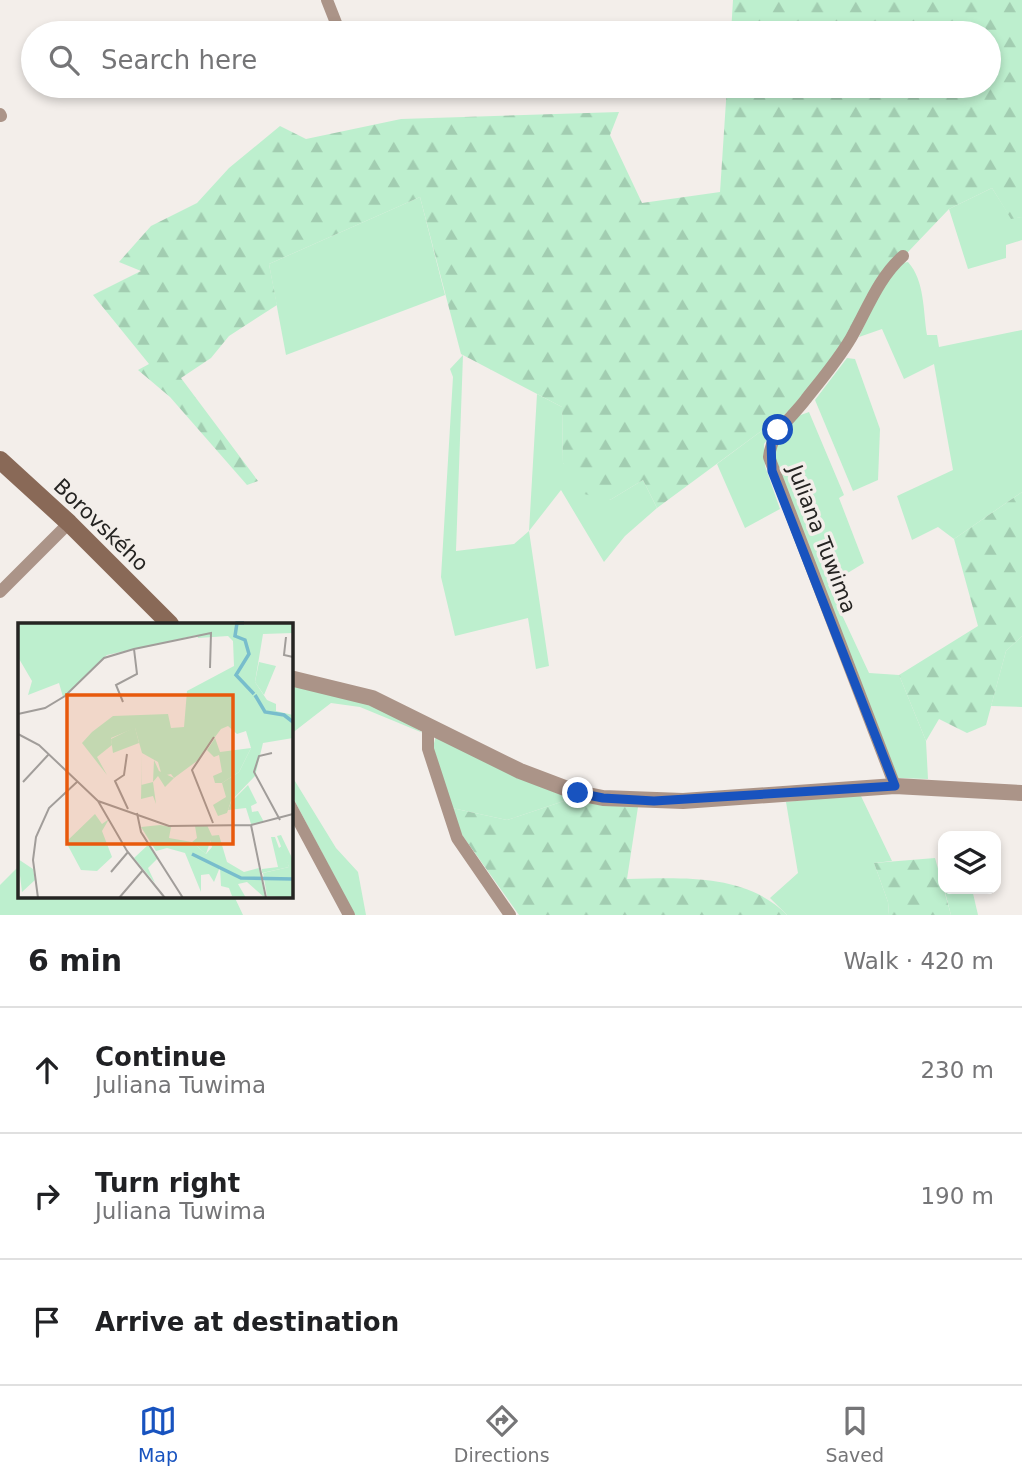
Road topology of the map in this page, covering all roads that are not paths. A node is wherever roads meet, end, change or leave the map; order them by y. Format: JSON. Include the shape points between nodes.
{"nodes":[{"id":1,"x":327,"y":0,"type":"edge"},
{"id":2,"x":335,"y":21,"type":"edge"},
{"id":3,"x":903,"y":256,"type":"dead end"},
{"id":4,"x":0,"y":460,"type":"edge"},
{"id":5,"x":69,"y":523,"type":"junction"},
{"id":6,"x":0,"y":592,"type":"edge"},
{"id":7,"x":168,"y":623,"type":"edge"},
{"id":8,"x":292,"y":678,"type":"edge"},
{"id":9,"x":428,"y":724,"type":"junction"},
{"id":10,"x":895,"y":786,"type":"junction"},
{"id":11,"x":1022,"y":793,"type":"edge"},
{"id":12,"x":292,"y":810,"type":"edge"},
{"id":13,"x":349,"y":915,"type":"edge"},
{"id":14,"x":510,"y":915,"type":"edge"}],
"edges":[{"from":1,"to":2,"type":"street"},
{"from":3,"to":10,"type":"street","name":"Juliana Tuwima","via":[[875,292],[849,342],[778,430],[769,457]]},
{"from":4,"to":5,"type":"main road","name":"Borovského"},
{"from":5,"to":6,"type":"street"},
{"from":5,"to":7,"type":"main road","name":"Borovského"},
{"from":8,"to":9,"type":"street","via":[[364,695]]},
{"from":9,"to":10,"type":"street","via":[[520,771],[603,798],[683,801]]},
{"from":9,"to":14,"type":"street","via":[[428,749],[457,838]]},
{"from":10,"to":11,"type":"street"},
{"from":12,"to":13,"type":"street"}]}
